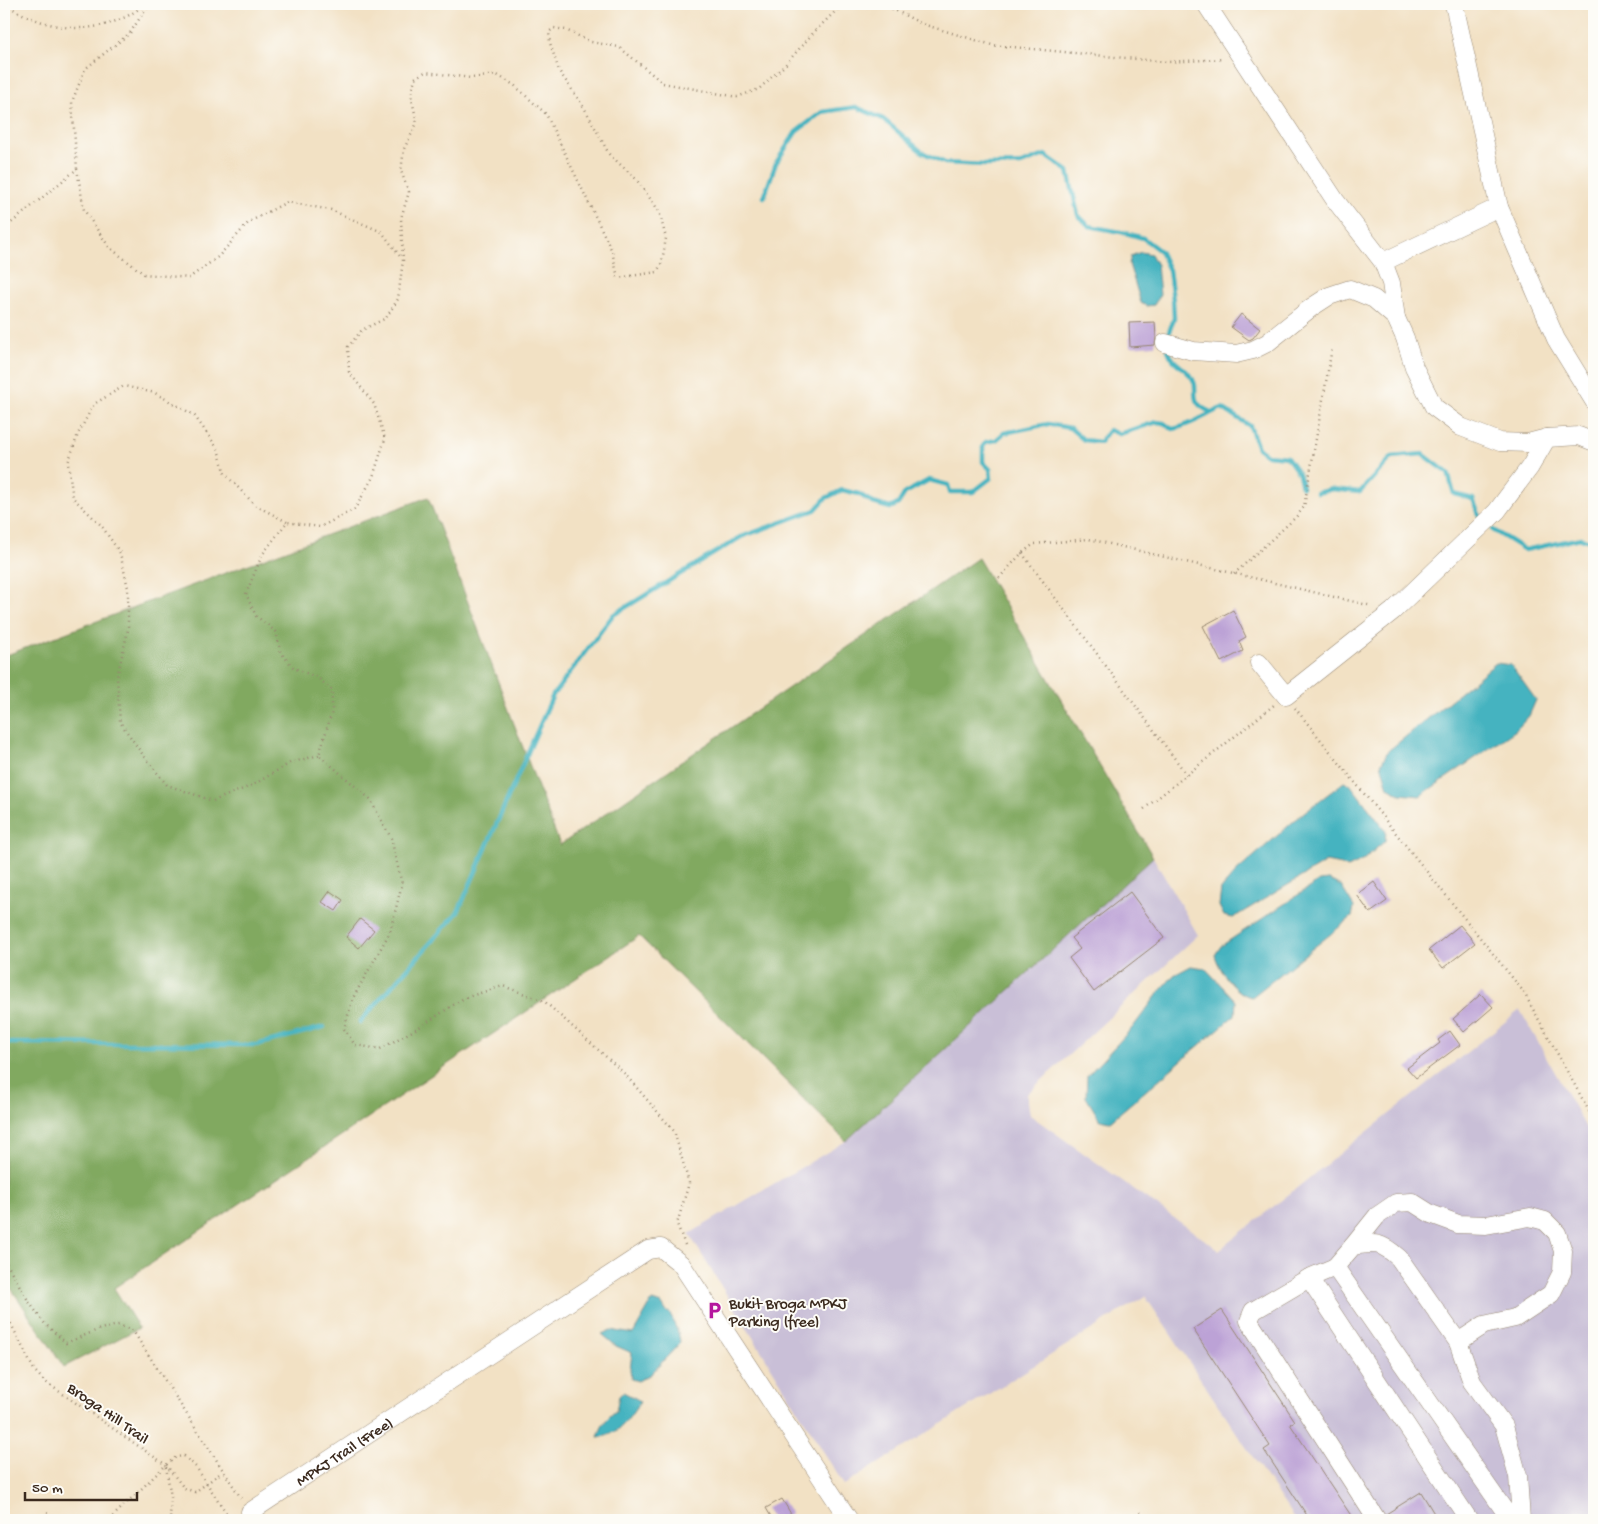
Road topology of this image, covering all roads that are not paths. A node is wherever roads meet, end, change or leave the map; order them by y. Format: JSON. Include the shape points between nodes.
{"nodes":[{"id":1,"x":1206,"y":4,"type":"edge"},
{"id":2,"x":1454,"y":4,"type":"edge"},
{"id":3,"x":1499,"y":208,"type":"junction"},
{"id":4,"x":1383,"y":262,"type":"junction"},
{"id":5,"x":1396,"y":318,"type":"junction"},
{"id":6,"x":1165,"y":342,"type":"dead end"},
{"id":7,"x":1594,"y":401,"type":"edge"},
{"id":8,"x":1546,"y":438,"type":"junction"},
{"id":9,"x":1594,"y":442,"type":"edge"},
{"id":10,"x":1258,"y":663,"type":"dead end"},
{"id":11,"x":1353,"y":1246,"type":"junction"},
{"id":12,"x":1335,"y":1267,"type":"junction"},
{"id":13,"x":1309,"y":1278,"type":"junction"},
{"id":14,"x":1458,"y":1342,"type":"junction"},
{"id":15,"x":250,"y":1512,"type":"road end"},
{"id":16,"x":849,"y":1520,"type":"edge"},
{"id":17,"x":1378,"y":1520,"type":"edge"},
{"id":18,"x":1469,"y":1520,"type":"edge"},
{"id":19,"x":1510,"y":1520,"type":"edge"},
{"id":20,"x":1522,"y":1520,"type":"edge"}],
"edges":[{"from":1,"to":4,"type":"lane","via":[[1335,200]]},
{"from":2,"to":3,"type":"lane"},
{"from":3,"to":4,"type":"lane"},
{"from":3,"to":7,"type":"lane","via":[[1556,339]]},
{"from":4,"to":5,"type":"lane","via":[[1391,282]]},
{"from":5,"to":6,"type":"lane","via":[[1374,300],[1350,289],[1329,296],[1253,350],[1236,354],[1193,351]]},
{"from":5,"to":8,"type":"lane","via":[[1414,368],[1434,407],[1461,427],[1500,442],[1528,443]]},
{"from":8,"to":9,"type":"lane","via":[[1579,436]]},
{"from":8,"to":10,"type":"lane","via":[[1530,467],[1497,511],[1393,611],[1286,696]]},
{"from":11,"to":12,"type":"lane"},
{"from":11,"to":14,"type":"lane","via":[[1369,1243],[1387,1247],[1399,1258]]},
{"from":11,"to":14,"type":"lane","via":[[1377,1216],[1396,1203],[1412,1202],[1431,1214],[1458,1224],[1486,1225],[1530,1217],[1545,1221],[1556,1233],[1563,1251],[1562,1272],[1550,1294],[1516,1318],[1484,1325]]},
{"from":12,"to":13,"type":"lane"},
{"from":12,"to":19,"type":"lane"},
{"from":13,"to":17,"type":"lane","via":[[1253,1311],[1249,1321]]},
{"from":13,"to":18,"type":"lane"},
{"from":14,"to":20,"type":"lane","via":[[1472,1382],[1504,1426],[1518,1476]]},
{"from":15,"to":16,"type":"lane","name":"MPKJ Trail (Free)","via":[[648,1250],[661,1248],[681,1264]]}]}
